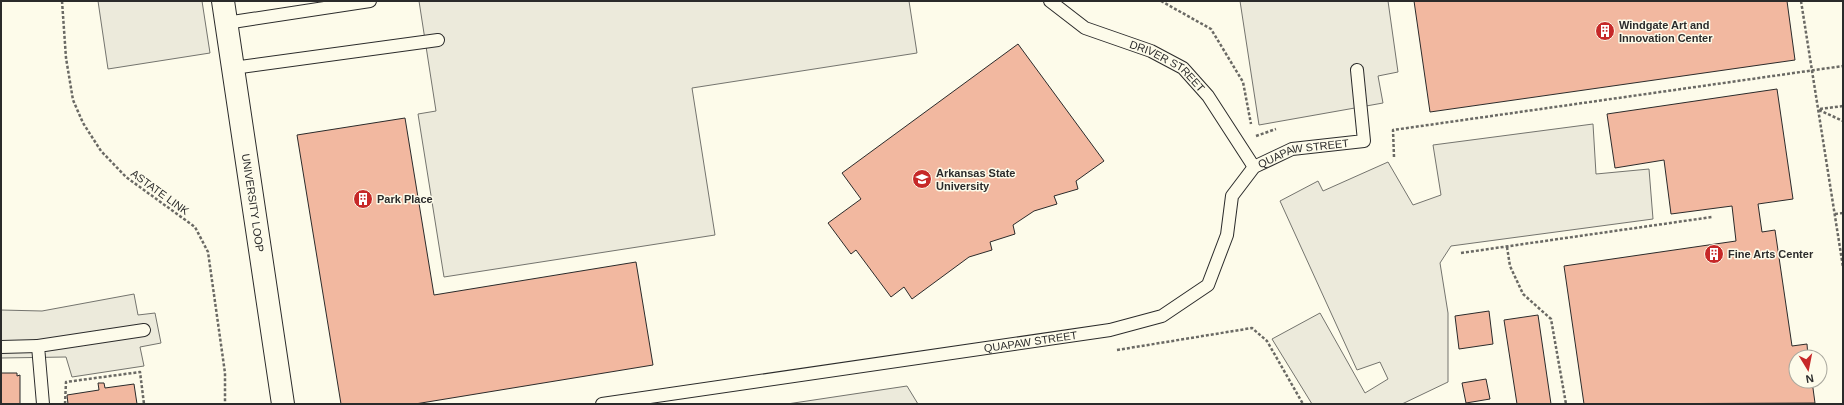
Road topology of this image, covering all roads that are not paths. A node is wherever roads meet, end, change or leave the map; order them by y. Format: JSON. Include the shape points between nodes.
{"nodes":[{"id":1,"x":223,"y":1,"type":"edge"},
{"id":2,"x":370,"y":1,"type":"edge"},
{"id":3,"x":1050,"y":1,"type":"edge"},
{"id":4,"x":226,"y":23,"type":"junction"},
{"id":5,"x":438,"y":40,"type":"dead end"},
{"id":6,"x":233,"y":68,"type":"junction"},
{"id":7,"x":1357,"y":70,"type":"dead end"},
{"id":8,"x":1254,"y":166,"type":"junction"},
{"id":9,"x":144,"y":330,"type":"dead end"},
{"id":10,"x":38,"y":346,"type":"junction"},
{"id":11,"x":1,"y":347,"type":"edge"},
{"id":12,"x":43,"y":404,"type":"edge"},
{"id":13,"x":283,"y":404,"type":"edge"},
{"id":14,"x":602,"y":404,"type":"edge"}],
"edges":[{"from":1,"to":4,"type":"street","name":"UNIVERSITY LOOP"},
{"from":2,"to":4,"type":"lane"},
{"from":3,"to":8,"type":"lane","name":"DRIVER STREET","via":[[1085,28],[1150,52],[1183,68],[1208,96]]},
{"from":4,"to":6,"type":"street","name":"UNIVERSITY LOOP"},
{"from":5,"to":6,"type":"lane"},
{"from":6,"to":13,"type":"street","name":"UNIVERSITY LOOP"},
{"from":7,"to":8,"type":"lane","name":"QUAPAW STREET","via":[[1364,141],[1292,149]]},
{"from":8,"to":14,"type":"lane","name":"QUAPAW STREET","via":[[1232,196],[1227,235],[1208,285],[1162,316],[1110,330]]},
{"from":9,"to":10,"type":"lane"},
{"from":10,"to":11,"type":"lane"},
{"from":10,"to":12,"type":"lane"}]}
